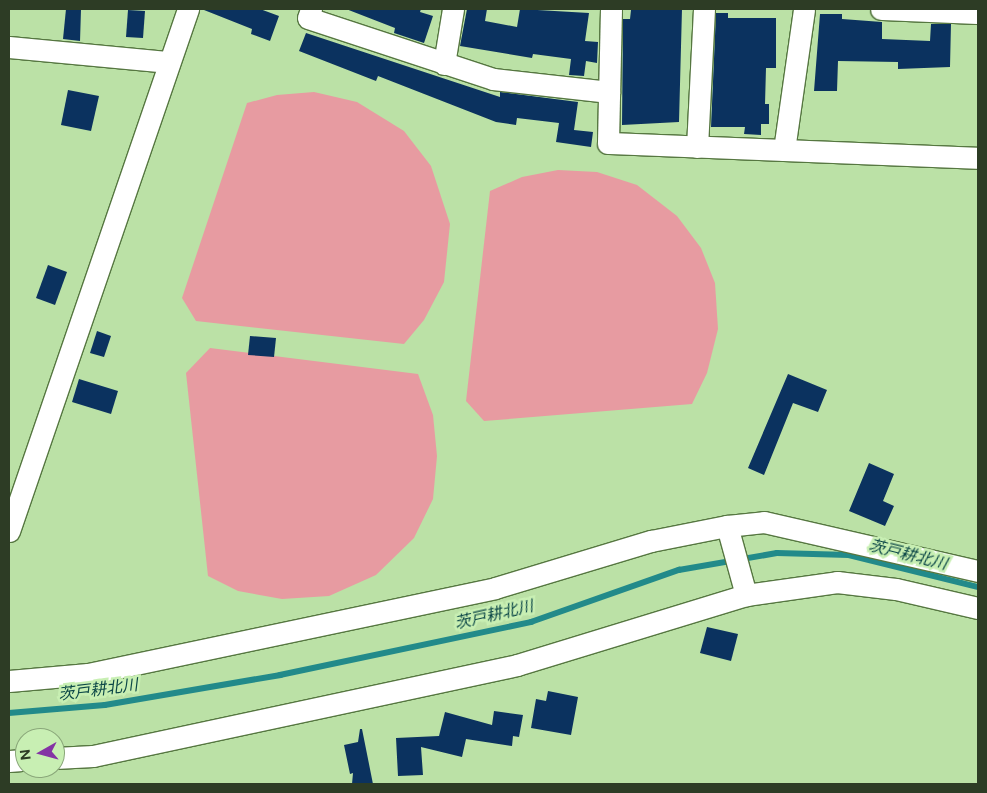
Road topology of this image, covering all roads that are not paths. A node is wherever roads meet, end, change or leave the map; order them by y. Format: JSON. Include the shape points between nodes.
{"nodes":[{"id":1,"x":188,"y":9,"type":"edge"},
{"id":2,"x":312,"y":9,"type":"edge"},
{"id":3,"x":454,"y":9,"type":"edge"},
{"id":4,"x":612,"y":9,"type":"edge"},
{"id":5,"x":704,"y":9,"type":"edge"},
{"id":6,"x":804,"y":9,"type":"edge"},
{"id":7,"x":881,"y":9,"type":"edge"},
{"id":8,"x":978,"y":13,"type":"edge"},
{"id":9,"x":9,"y":47,"type":"edge"},
{"id":10,"x":169,"y":62,"type":"junction"},
{"id":11,"x":444,"y":64,"type":"junction"},
{"id":12,"x":609,"y":92,"type":"junction"},
{"id":13,"x":697,"y":147,"type":"junction"},
{"id":14,"x":784,"y":150,"type":"junction"},
{"id":15,"x":978,"y":158,"type":"edge"},
{"id":16,"x":727,"y":526,"type":"junction"},
{"id":17,"x":9,"y":531,"type":"edge"},
{"id":18,"x":978,"y":571,"type":"edge"},
{"id":19,"x":746,"y":596,"type":"junction"},
{"id":20,"x":978,"y":608,"type":"edge"},
{"id":21,"x":9,"y":681,"type":"edge"},
{"id":22,"x":65,"y":757,"type":"edge"}],
"edges":[{"from":1,"to":10,"type":"street"},
{"from":2,"to":11,"type":"street","via":[[308,18]]},
{"from":3,"to":11,"type":"street"},
{"from":4,"to":12,"type":"street"},
{"from":5,"to":13,"type":"street"},
{"from":6,"to":14,"type":"street"},
{"from":7,"to":8,"type":"street"},
{"from":9,"to":10,"type":"street"},
{"from":10,"to":17,"type":"street"},
{"from":11,"to":12,"type":"street","via":[[493,79]]},
{"from":12,"to":13,"type":"street","via":[[608,143]]},
{"from":13,"to":14,"type":"street"},
{"from":14,"to":15,"type":"street"},
{"from":16,"to":18,"type":"street","via":[[764,522]]},
{"from":16,"to":19,"type":"street"},
{"from":16,"to":21,"type":"street","via":[[651,541],[485,590],[88,674]]},
{"from":19,"to":20,"type":"street","via":[[837,582],[896,589]]},
{"from":19,"to":22,"type":"street","via":[[517,665],[93,756]]}]}
